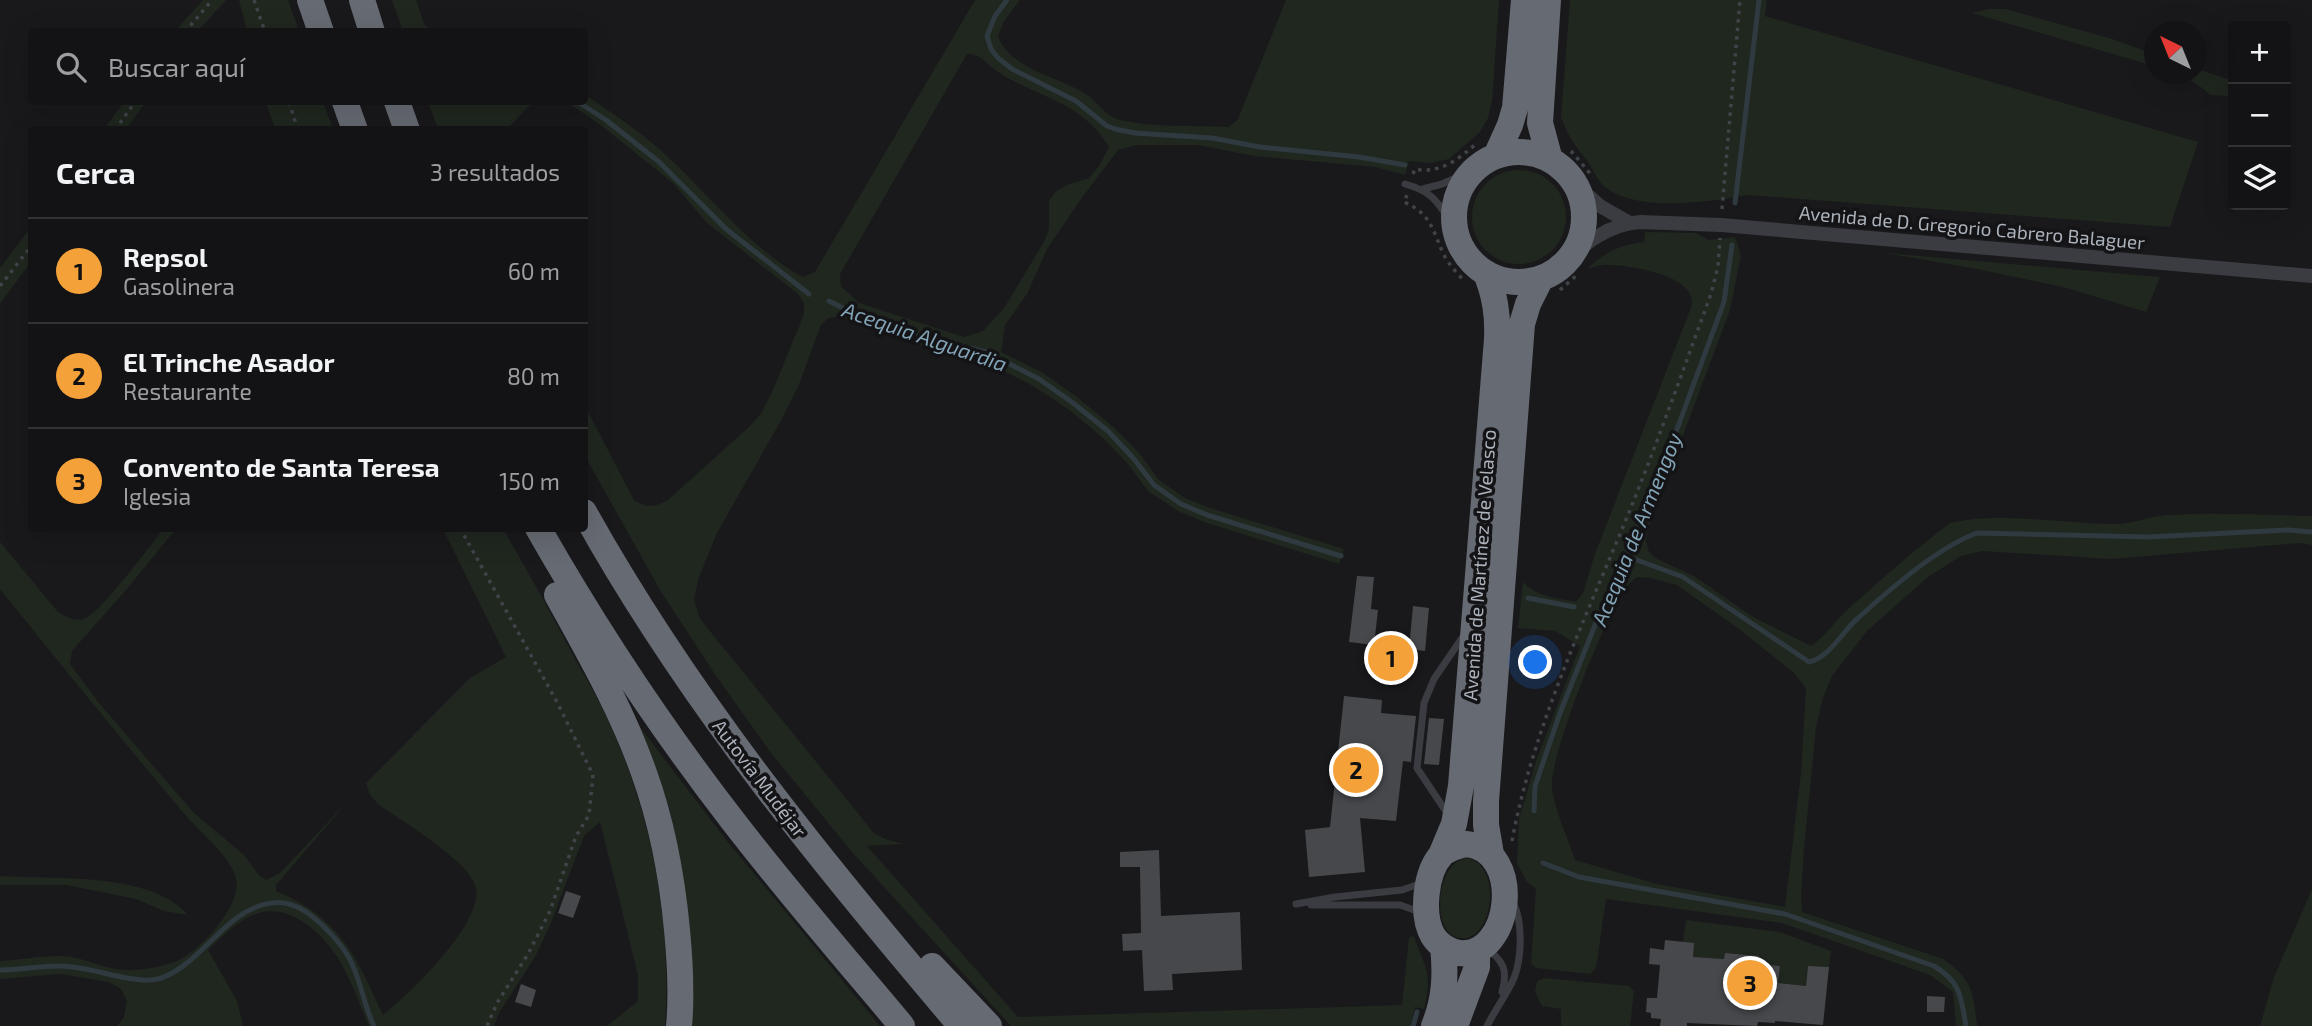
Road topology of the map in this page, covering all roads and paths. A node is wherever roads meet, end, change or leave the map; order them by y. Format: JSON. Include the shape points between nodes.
{"nodes":[{"id":1,"x":212,"y":0,"type":"edge"},
{"id":2,"x":254,"y":0,"type":"edge"},
{"id":3,"x":310,"y":0,"type":"edge"},
{"id":4,"x":362,"y":0,"type":"edge"},
{"id":5,"x":1524,"y":0,"type":"edge"},
{"id":6,"x":1548,"y":0,"type":"edge"},
{"id":7,"x":1740,"y":0,"type":"edge"},
{"id":8,"x":188,"y":28,"type":"edge"},
{"id":9,"x":264,"y":28,"type":"edge"},
{"id":10,"x":320,"y":28,"type":"edge"},
{"id":11,"x":372,"y":28,"type":"edge"},
{"id":12,"x":133,"y":105,"type":"edge"},
{"id":13,"x":290,"y":105,"type":"edge"},
{"id":14,"x":346,"y":105,"type":"edge"},
{"id":15,"x":398,"y":105,"type":"edge"},
{"id":16,"x":118,"y":126,"type":"edge"},
{"id":17,"x":297,"y":126,"type":"edge"},
{"id":18,"x":354,"y":126,"type":"edge"},
{"id":19,"x":406,"y":126,"type":"edge"},
{"id":20,"x":1558,"y":153,"type":"junction"},
{"id":21,"x":1485,"y":162,"type":"junction"},
{"id":22,"x":1584,"y":181,"type":"junction"},
{"id":23,"x":1405,"y":184,"type":"dead end"},
{"id":24,"x":1423,"y":189,"type":"junction"},
{"id":25,"x":1628,"y":222,"type":"junction"},
{"id":26,"x":1721,"y":225,"type":"junction"},
{"id":27,"x":1454,"y":227,"type":"junction"},
{"id":28,"x":28,"y":249,"type":"edge"},
{"id":29,"x":1486,"y":273,"type":"junction"},
{"id":30,"x":2312,"y":276,"type":"edge"},
{"id":31,"x":1560,"y":278,"type":"junction"},
{"id":32,"x":0,"y":286,"type":"edge"},
{"id":33,"x":588,"y":519,"type":"edge"},
{"id":34,"x":462,"y":532,"type":"edge"},
{"id":35,"x":541,"y":533,"type":"edge"},
{"id":36,"x":1474,"y":621,"type":"junction"},
{"id":37,"x":1454,"y":824,"type":"junction"},
{"id":38,"x":1441,"y":855,"type":"junction"},
{"id":39,"x":1502,"y":855,"type":"junction"},
{"id":40,"x":1430,"y":881,"type":"junction"},
{"id":41,"x":1428,"y":916,"type":"junction"},
{"id":42,"x":872,"y":921,"type":"junction"},
{"id":43,"x":1443,"y":946,"type":"junction"},
{"id":44,"x":1480,"y":948,"type":"junction"},
{"id":45,"x":1499,"y":1002,"type":"junction"},
{"id":46,"x":486,"y":1026,"type":"edge"},
{"id":47,"x":679,"y":1026,"type":"edge"},
{"id":48,"x":902,"y":1026,"type":"edge"},
{"id":49,"x":961,"y":1026,"type":"edge"},
{"id":50,"x":989,"y":1026,"type":"edge"},
{"id":51,"x":1434,"y":1026,"type":"edge"},
{"id":52,"x":1455,"y":1026,"type":"edge"},
{"id":53,"x":1487,"y":1026,"type":"edge"}],
"edges":[{"from":1,"to":8,"type":"path"},
{"from":2,"to":9,"type":"path"},
{"from":3,"to":10,"type":"highway"},
{"from":4,"to":11,"type":"highway"},
{"from":5,"to":21,"type":"highway","via":[[1515,108],[1510,125]]},
{"from":6,"to":20,"type":"highway","via":[[1540,123]]},
{"from":7,"to":26,"type":"path"},
{"from":12,"to":16,"type":"path"},
{"from":13,"to":17,"type":"path"},
{"from":14,"to":18,"type":"highway"},
{"from":15,"to":19,"type":"highway"},
{"from":20,"to":21,"type":"highway","via":[[1518,152]]},
{"from":20,"to":22,"type":"path"},
{"from":20,"to":22,"type":"highway","via":[[1567,173]]},
{"from":21,"to":24,"type":"lane"},
{"from":21,"to":27,"type":"highway","via":[[1466,179],[1455,202]]},
{"from":22,"to":25,"type":"street","name":"Avenida de D. Gregorio Cabrero Balaguer","via":[[1600,206]]},
{"from":22,"to":31,"type":"highway","via":[[1580,194],[1584,219],[1578,244]]},
{"from":23,"to":24,"type":"lane"},
{"from":24,"to":27,"type":"lane"},
{"from":25,"to":26,"type":"street","name":"Avenida de D. Gregorio Cabrero Balaguer"},
{"from":25,"to":31,"type":"street","name":"Avenida de D. Gregorio Cabrero Balaguer","via":[[1599,234]]},
{"from":26,"to":30,"type":"street","name":"Avenida de D. Gregorio Cabrero Balaguer"},
{"from":26,"to":39,"type":"path","via":[[1711,294],[1558,684]]},
{"from":27,"to":29,"type":"highway","via":[[1462,248]]},
{"from":28,"to":32,"type":"path"},
{"from":29,"to":31,"type":"highway","via":[[1518,282]]},
{"from":29,"to":36,"type":"highway","name":"Avenida de Martínez de Velasco","via":[[1498,314]]},
{"from":31,"to":39,"type":"highway","name":"Avenida de Martínez de Velasco","via":[[1528,304],[1522,324],[1486,800],[1486,825]]},
{"from":33,"to":42,"type":"highway","name":"Autovía Mudéjar","via":[[728,738]]},
{"from":34,"to":46,"type":"path","via":[[593,775],[589,815],[576,836],[545,921]]},
{"from":35,"to":47,"type":"highway","via":[[540,563],[616,704],[653,799],[674,897]]},
{"from":35,"to":48,"type":"highway","via":[[614,654],[685,758]]},
{"from":36,"to":37,"type":"highway","name":"Avenida de Martínez de Velasco"},
{"from":36,"to":37,"type":"lane","via":[[1424,703],[1417,768]]},
{"from":37,"to":38,"type":"highway","name":"Avenida de Martínez de Velasco"},
{"from":38,"to":39,"type":"highway","via":[[1466,844]]},
{"from":38,"to":40,"type":"highway"},
{"from":39,"to":44,"type":"highway","via":[[1505,896],[1500,919],[1496,931]]},
{"from":39,"to":45,"type":"lane","via":[[1517,909],[1519,948],[1514,979]]},
{"from":40,"to":41,"type":"highway"},
{"from":40,"to":41,"type":"lane","via":[[1402,890],[1296,904],[1400,905]]},
{"from":41,"to":43,"type":"highway","via":[[1431,931]]},
{"from":42,"to":49,"type":"highway","name":"Autovía Mudéjar"},
{"from":42,"to":50,"type":"highway","via":[[896,928]]},
{"from":43,"to":44,"type":"highway","via":[[1461,953]]},
{"from":43,"to":51,"type":"highway","via":[[1445,985]]},
{"from":44,"to":45,"type":"lane","via":[[1504,965]]},
{"from":44,"to":52,"type":"highway"},
{"from":45,"to":53,"type":"lane"}]}
